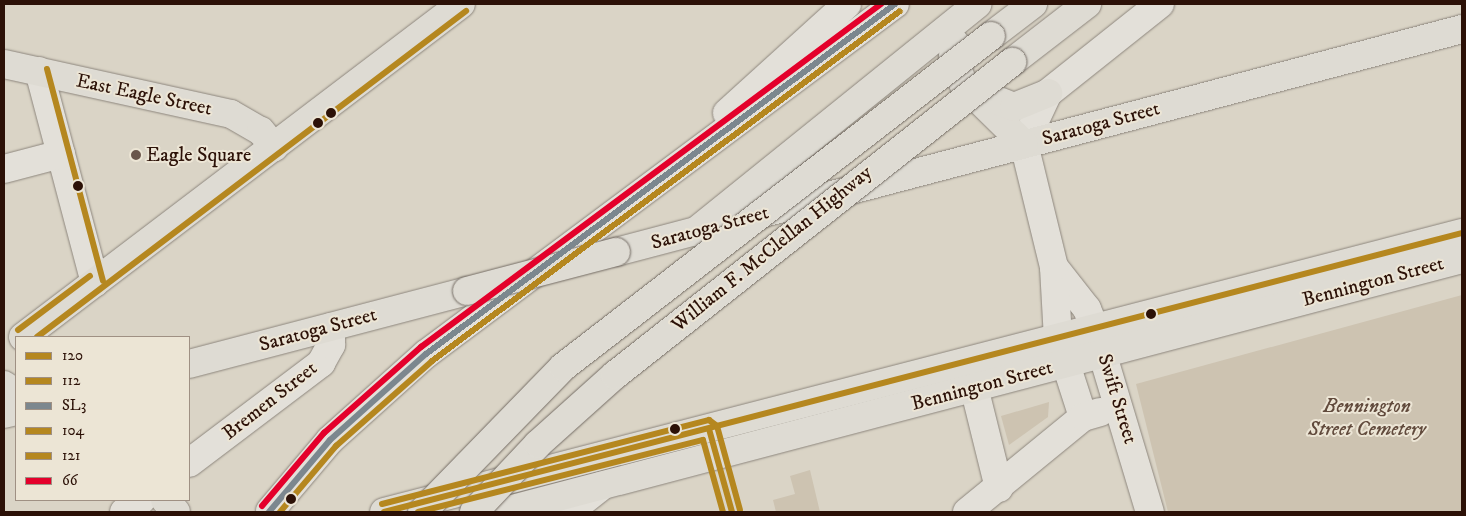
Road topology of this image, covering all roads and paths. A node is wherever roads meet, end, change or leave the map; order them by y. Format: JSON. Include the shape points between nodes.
{"nodes":[{"id":1,"x":461,"y":4,"type":"edge"},
{"id":2,"x":847,"y":4,"type":"edge"},
{"id":3,"x":895,"y":4,"type":"edge"},
{"id":4,"x":1033,"y":4,"type":"edge"},
{"id":5,"x":1087,"y":4,"type":"edge"},
{"id":6,"x":1160,"y":4,"type":"edge"},
{"id":7,"x":974,"y":7,"type":"edge"},
{"id":8,"x":1462,"y":29,"type":"edge"},
{"id":9,"x":4,"y":64,"type":"edge"},
{"id":10,"x":39,"y":71,"type":"junction"},
{"id":11,"x":964,"y":85,"type":"junction"},
{"id":12,"x":1048,"y":93,"type":"junction"},
{"id":13,"x":1024,"y":144,"type":"junction"},
{"id":14,"x":274,"y":146,"type":"junction"},
{"id":15,"x":61,"y":154,"type":"junction"},
{"id":16,"x":4,"y":169,"type":"edge"},
{"id":17,"x":667,"y":172,"type":"junction"},
{"id":18,"x":695,"y":232,"type":"junction"},
{"id":19,"x":1462,"y":233,"type":"edge"},
{"id":20,"x":1462,"y":259,"type":"edge"},
{"id":21,"x":1054,"y":267,"type":"junction"},
{"id":22,"x":95,"y":283,"type":"junction"},
{"id":23,"x":331,"y":327,"type":"junction"},
{"id":24,"x":25,"y":336,"type":"edge"},
{"id":25,"x":1099,"y":341,"type":"junction"},
{"id":26,"x":1062,"y":351,"type":"junction"},
{"id":27,"x":190,"y":364,"type":"edge"},
{"id":28,"x":904,"y":378,"type":"junction"},
{"id":29,"x":4,"y":386,"type":"edge"},
{"id":30,"x":974,"y":387,"type":"junction"},
{"id":31,"x":15,"y":393,"type":"edge"},
{"id":32,"x":912,"y":404,"type":"junction"},
{"id":33,"x":1121,"y":406,"type":"junction"},
{"id":34,"x":1084,"y":417,"type":"junction"},
{"id":35,"x":190,"y":462,"type":"edge"},
{"id":36,"x":602,"y":486,"type":"junction"},
{"id":37,"x":999,"y":488,"type":"junction"},
{"id":38,"x":140,"y":501,"type":"edge"},
{"id":39,"x":166,"y":501,"type":"edge"},
{"id":40,"x":124,"y":512,"type":"edge"},
{"id":41,"x":176,"y":512,"type":"edge"},
{"id":42,"x":270,"y":512,"type":"edge"},
{"id":43,"x":384,"y":512,"type":"edge"},
{"id":44,"x":422,"y":512,"type":"edge"},
{"id":45,"x":474,"y":512,"type":"edge"},
{"id":46,"x":501,"y":512,"type":"edge"},
{"id":47,"x":570,"y":512,"type":"edge"},
{"id":48,"x":967,"y":512,"type":"edge"},
{"id":49,"x":1150,"y":512,"type":"edge"}],
"edges":[{"from":1,"to":14,"type":"main road"},
{"from":2,"to":17,"type":"street"},
{"from":3,"to":17,"type":"street","via":[[719,139]]},
{"from":4,"to":44,"type":"main road","name":"William F. McClellan Highway","bridge":true,"via":[[563,367]]},
{"from":5,"to":45,"type":"main road","name":"William F. McClellan Highway","bridge":true,"via":[[615,375],[544,438]]},
{"from":6,"to":12,"type":"street"},
{"from":7,"to":11,"type":"main road","via":[[953,57]]},
{"from":7,"to":18,"type":"main road"},
{"from":8,"to":13,"type":"main road","name":"Saratoga Street"},
{"from":9,"to":10,"type":"main road","name":"East Eagle Street"},
{"from":10,"to":14,"type":"main road","name":"East Eagle Street","via":[[231,114],[261,131]]},
{"from":10,"to":15,"type":"street"},
{"from":11,"to":12,"type":"main road","via":[[985,98],[1014,107]]},
{"from":11,"to":13,"type":"main road"},
{"from":12,"to":13,"type":"street"},
{"from":13,"to":18,"type":"main road","name":"Saratoga Street"},
{"from":13,"to":21,"type":"street","name":"Swift Street"},
{"from":14,"to":22,"type":"main road"},
{"from":15,"to":16,"type":"street"},
{"from":15,"to":22,"type":"street"},
{"from":17,"to":42,"type":"street","via":[[400,376],[330,440]]},
{"from":18,"to":23,"type":"main road","name":"Saratoga Street","bridge":true},
{"from":19,"to":25,"type":"main road","name":"Bennington Street"},
{"from":20,"to":25,"type":"main road","name":"Bennington Street"},
{"from":21,"to":25,"type":"street","name":"Swift Street","via":[[1087,309]]},
{"from":21,"to":26,"type":"street","name":"Swift Street"},
{"from":22,"to":24,"type":"main road"},
{"from":23,"to":27,"type":"main road","name":"Saratoga Street"},
{"from":23,"to":35,"type":"street","name":"Bremen Street","via":[[331,345],[321,362]]},
{"from":25,"to":26,"type":"main road","name":"Bennington Street"},
{"from":25,"to":33,"type":"street","name":"Swift Street"},
{"from":26,"to":28,"type":"main road","name":"Bennington Street"},
{"from":26,"to":30,"type":"main road","name":"Bennington Street"},
{"from":26,"to":34,"type":"street","name":"Swift Street"},
{"from":28,"to":32,"type":"main road"},
{"from":28,"to":43,"type":"main road","name":"Bennington Street"},
{"from":29,"to":31,"type":"main road"},
{"from":30,"to":32,"type":"main road","name":"Bennington Street"},
{"from":30,"to":37,"type":"street"},
{"from":32,"to":36,"type":"main road","name":"Bennington Street"},
{"from":33,"to":34,"type":"street"},
{"from":33,"to":49,"type":"street","name":"Swift Street"},
{"from":34,"to":37,"type":"street"},
{"from":36,"to":46,"type":"main road","name":"Bennington Street"},
{"from":36,"to":47,"type":"street"},
{"from":37,"to":48,"type":"street"},
{"from":38,"to":40,"type":"street"},
{"from":39,"to":41,"type":"main road"}]}
